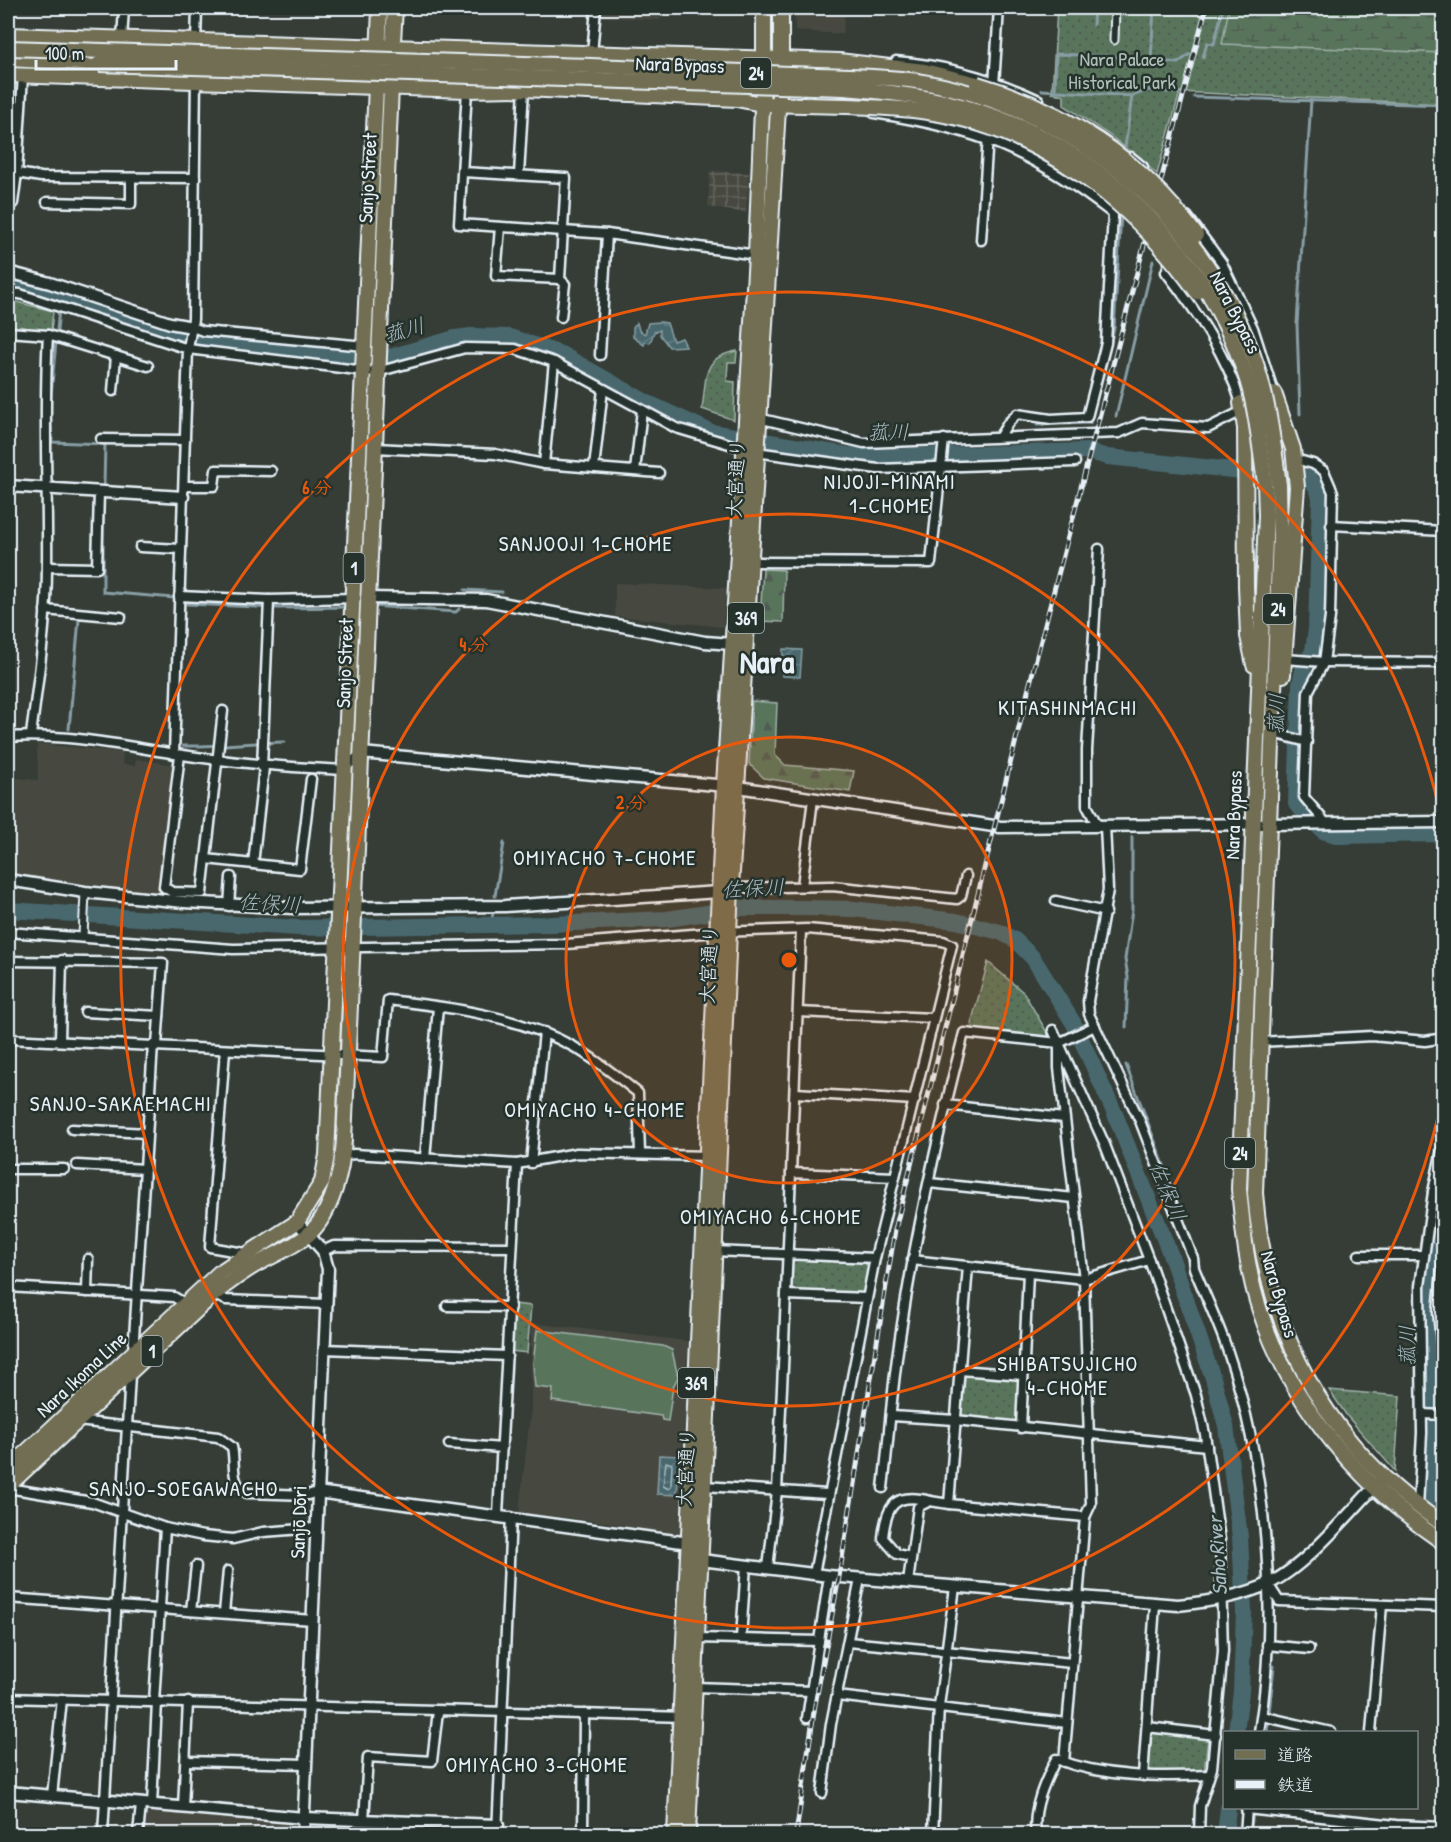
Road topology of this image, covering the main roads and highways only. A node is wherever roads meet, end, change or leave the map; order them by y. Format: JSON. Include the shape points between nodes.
{"nodes":[{"id":1,"x":380,"y":8,"type":"edge"},
{"id":2,"x":395,"y":8,"type":"edge"},
{"id":3,"x":764,"y":8,"type":"edge"},
{"id":4,"x":781,"y":8,"type":"edge"},
{"id":5,"x":8,"y":35,"type":"edge"},
{"id":6,"x":309,"y":46,"type":"junction"},
{"id":7,"x":8,"y":48,"type":"edge"},
{"id":8,"x":378,"y":48,"type":"junction"},
{"id":9,"x":393,"y":48,"type":"junction"},
{"id":10,"x":8,"y":59,"type":"edge"},
{"id":11,"x":764,"y":59,"type":"junction"},
{"id":12,"x":781,"y":59,"type":"junction"},
{"id":13,"x":377,"y":71,"type":"junction"},
{"id":14,"x":8,"y":75,"type":"edge"},
{"id":15,"x":376,"y":86,"type":"junction"},
{"id":16,"x":391,"y":87,"type":"junction"},
{"id":17,"x":761,"y":105,"type":"junction"},
{"id":18,"x":780,"y":105,"type":"junction"},
{"id":19,"x":1223,"y":324,"type":"junction"},
{"id":20,"x":1240,"y":324,"type":"junction"},
{"id":21,"x":369,"y":349,"type":"junction"},
{"id":22,"x":371,"y":369,"type":"junction"},
{"id":23,"x":1274,"y":393,"type":"road end"},
{"id":24,"x":1241,"y":407,"type":"road end"},
{"id":25,"x":754,"y":425,"type":"junction"},
{"id":26,"x":743,"y":562,"type":"junction"},
{"id":27,"x":359,"y":598,"type":"junction"},
{"id":28,"x":1258,"y":691,"type":"junction"},
{"id":29,"x":1273,"y":732,"type":"junction"},
{"id":30,"x":731,"y":786,"type":"junction"},
{"id":31,"x":713,"y":1156,"type":"junction"},
{"id":32,"x":297,"y":1222,"type":"joint"},
{"id":33,"x":309,"y":1233,"type":"joint"},
{"id":34,"x":8,"y":1469,"type":"edge"},
{"id":35,"x":8,"y":1487,"type":"edge"},
{"id":36,"x":1443,"y":1525,"type":"edge"},
{"id":37,"x":1443,"y":1543,"type":"edge"},
{"id":38,"x":687,"y":1717,"type":"junction"},
{"id":39,"x":675,"y":1834,"type":"edge"},
{"id":40,"x":688,"y":1834,"type":"edge"}],
"edges":[{"from":1,"to":8,"type":"main road","name":"Sanjo Street"},
{"from":2,"to":9,"type":"main road","name":"Sanjo Street"},
{"from":3,"to":11,"type":"main road"},
{"from":4,"to":12,"type":"main road"},
{"from":5,"to":6,"type":"main road"},
{"from":6,"to":8,"type":"main road"},
{"from":6,"to":13,"type":"main road","via":[[321,61]]},
{"from":7,"to":20,"type":"main road","name":"Nara Bypass","number":"24","bridge":true,"via":[[644,67],[888,79],[952,88],[1010,106],[1047,124],[1121,171],[1190,240],[1207,262]]},
{"from":8,"to":9,"type":"main road"},
{"from":8,"to":13,"type":"main road","name":"Sanjo Street"},
{"from":9,"to":11,"type":"main road"},
{"from":9,"to":16,"type":"main road","name":"Sanjo Street"},
{"from":10,"to":19,"type":"main road","name":"Nara Bypass","number":"24","bridge":true,"via":[[844,88],[939,101],[1016,125],[1089,165],[1123,191],[1192,268]]},
{"from":11,"to":12,"type":"main road"},
{"from":11,"to":17,"type":"main road","name":"大宮通り","number":"369"},
{"from":12,"to":18,"type":"main road","name":"大宮通り","number":"369"},
{"from":12,"to":20,"type":"main road","bridge":true,"via":[[924,71],[998,90],[1074,124],[1149,179],[1174,206],[1221,272]]},
{"from":13,"to":15,"type":"main road","name":"Sanjo Street"},
{"from":13,"to":16,"type":"main road"},
{"from":14,"to":15,"type":"main road"},
{"from":15,"to":16,"type":"main road"},
{"from":15,"to":21,"type":"main road","name":"Sanjo Street","number":"1"},
{"from":16,"to":17,"type":"main road","via":[[737,99]]},
{"from":16,"to":21,"type":"main road","name":"Sanjo Street","number":"1"},
{"from":17,"to":18,"type":"main road"},
{"from":17,"to":25,"type":"main road","name":"大宮通り","number":"369"},
{"from":18,"to":19,"type":"main road","number":"24","bridge":true,"via":[[901,109],[955,118],[992,129],[1065,163],[1113,197],[1179,268]]},
{"from":18,"to":25,"type":"main road","name":"大宮通り","number":"369"},
{"from":19,"to":28,"type":"main road","name":"Nara Bypass","number":"24","bridge":true,"via":[[1247,381],[1265,483]]},
{"from":20,"to":29,"type":"main road","name":"Nara Bypass","number":"24","bridge":true,"via":[[1269,415],[1279,485]]},
{"from":21,"to":22,"type":"main road","name":"Sanjo Street","number":"1"},
{"from":22,"to":27,"type":"main road","name":"Sanjo Street","number":"1"},
{"from":22,"to":27,"type":"main road","name":"Sanjo Street","number":"1","via":[[375,448]]},
{"from":23,"to":29,"type":"main road","via":[[1295,462],[1297,487],[1281,704]]},
{"from":24,"to":28,"type":"main road","via":[[1248,636]]},
{"from":25,"to":26,"type":"main road","name":"大宮通り","number":"369"},
{"from":26,"to":30,"type":"main road","name":"大宮通り","number":"369"},
{"from":26,"to":30,"type":"main road","name":"大宮通り","number":"369","via":[[732,644]]},
{"from":27,"to":32,"type":"main road","name":"Sanjo Street","number":"1","via":[[344,770],[327,1155],[322,1182]]},
{"from":27,"to":33,"type":"main road","name":"Sanjo Street","number":"1","via":[[361,753],[343,1156],[329,1203]]},
{"from":28,"to":37,"type":"main road","name":"Nara Bypass","number":"24","via":[[1239,1189],[1259,1309],[1292,1384],[1322,1431],[1407,1518]]},
{"from":29,"to":36,"type":"main road","name":"Nara Bypass","number":"24","via":[[1255,1192],[1258,1240],[1268,1286],[1295,1357],[1312,1389],[1332,1419],[1384,1477]]},
{"from":30,"to":31,"type":"main road","name":"大宮通り","number":"369"},
{"from":31,"to":38,"type":"main road","name":"大宮通り","number":"369","via":[[688,1544]]},
{"from":31,"to":38,"type":"main road","name":"大宮通り","number":"369","via":[[714,1251],[701,1560],[694,1688]]},
{"from":32,"to":34,"type":"main road","name":"Nara Ikoma Line","number":"1","via":[[220,1272]]},
{"from":33,"to":35,"type":"main road","name":"Nara Ikoma Line","number":"1","via":[[238,1275],[213,1295]]},
{"from":38,"to":39,"type":"main road","name":"大宮通り","number":"369"},
{"from":38,"to":40,"type":"main road","name":"大宮通り","number":"369"}]}
